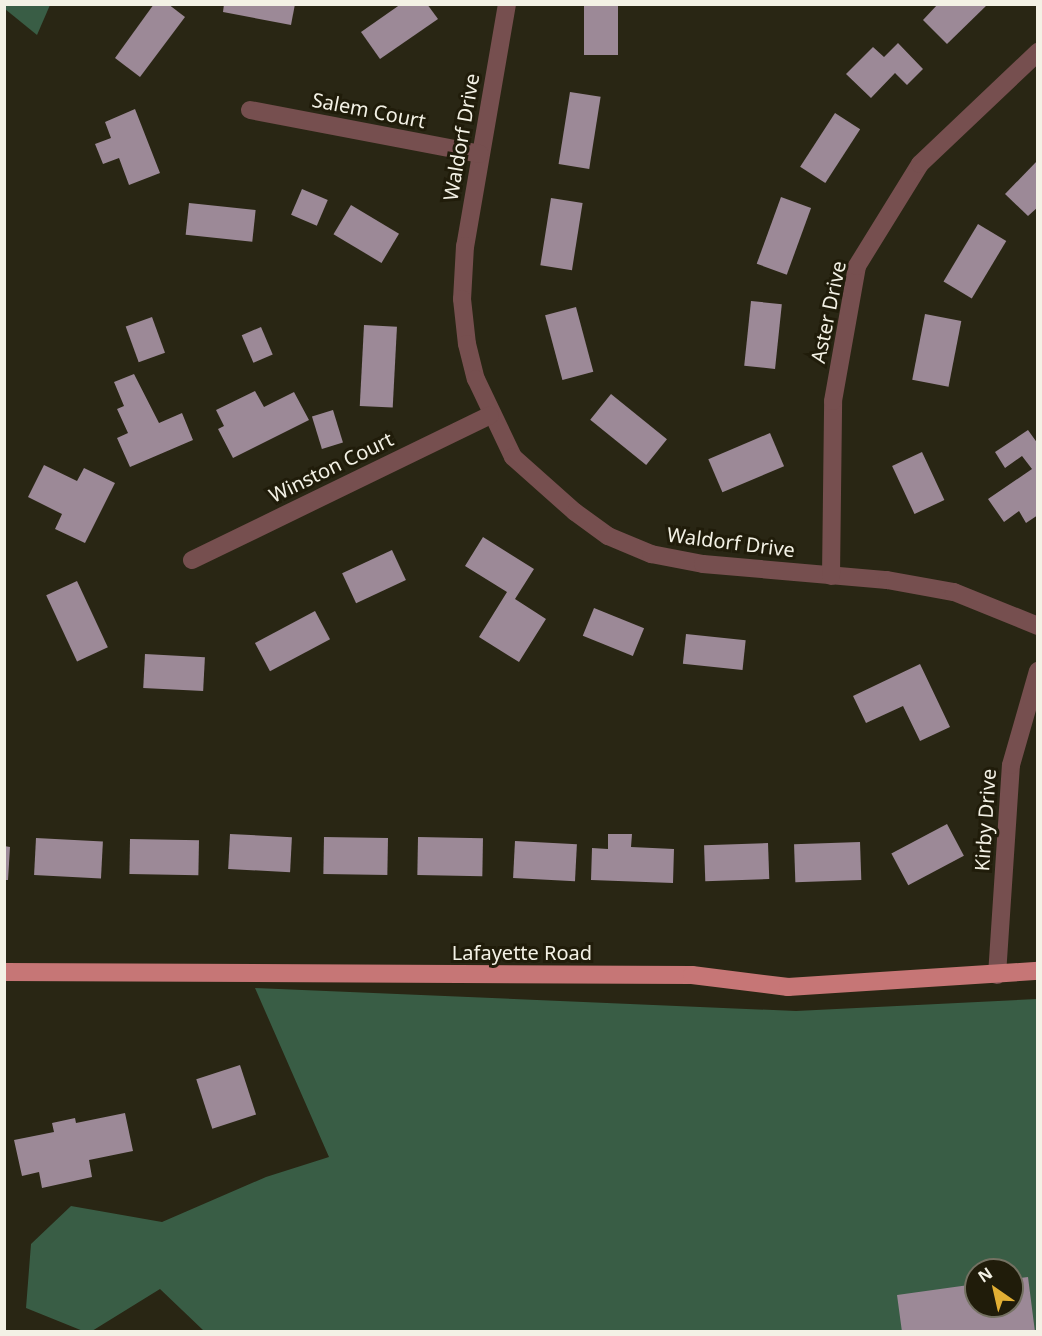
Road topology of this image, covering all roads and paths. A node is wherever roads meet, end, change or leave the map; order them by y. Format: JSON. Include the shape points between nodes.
{"nodes":[{"id":1,"x":507,"y":4,"type":"edge"},
{"id":2,"x":1038,"y":52,"type":"edge"},
{"id":3,"x":250,"y":110,"type":"dead end"},
{"id":4,"x":480,"y":154,"type":"junction"},
{"id":5,"x":490,"y":415,"type":"junction"},
{"id":6,"x":192,"y":560,"type":"dead end"},
{"id":7,"x":831,"y":576,"type":"junction"},
{"id":8,"x":1038,"y":626,"type":"edge"},
{"id":9,"x":1038,"y":672,"type":"edge"},
{"id":10,"x":1038,"y":971,"type":"edge"},
{"id":11,"x":4,"y":972,"type":"edge"},
{"id":12,"x":998,"y":975,"type":"junction"}],
"edges":[{"from":1,"to":4,"type":"street","name":"Waldorf Drive"},
{"from":2,"to":7,"type":"street","name":"Aster Drive","via":[[920,164],[857,266],[833,401]]},
{"from":3,"to":4,"type":"street","name":"Salem Court"},
{"from":4,"to":5,"type":"street","name":"Waldorf Drive","via":[[465,246],[462,299],[467,344]]},
{"from":5,"to":6,"type":"street","name":"Winston Court"},
{"from":5,"to":7,"type":"street","name":"Waldorf Drive","via":[[513,457],[608,536],[651,554],[703,564]]},
{"from":7,"to":8,"type":"street","name":"Waldorf Drive","via":[[954,592]]},
{"from":9,"to":12,"type":"street","name":"Kirby Drive","via":[[1011,765]]},
{"from":10,"to":12,"type":"main road","name":"Lafayette Road"},
{"from":11,"to":12,"type":"main road","name":"Lafayette Road","via":[[692,975],[788,987]]}]}
